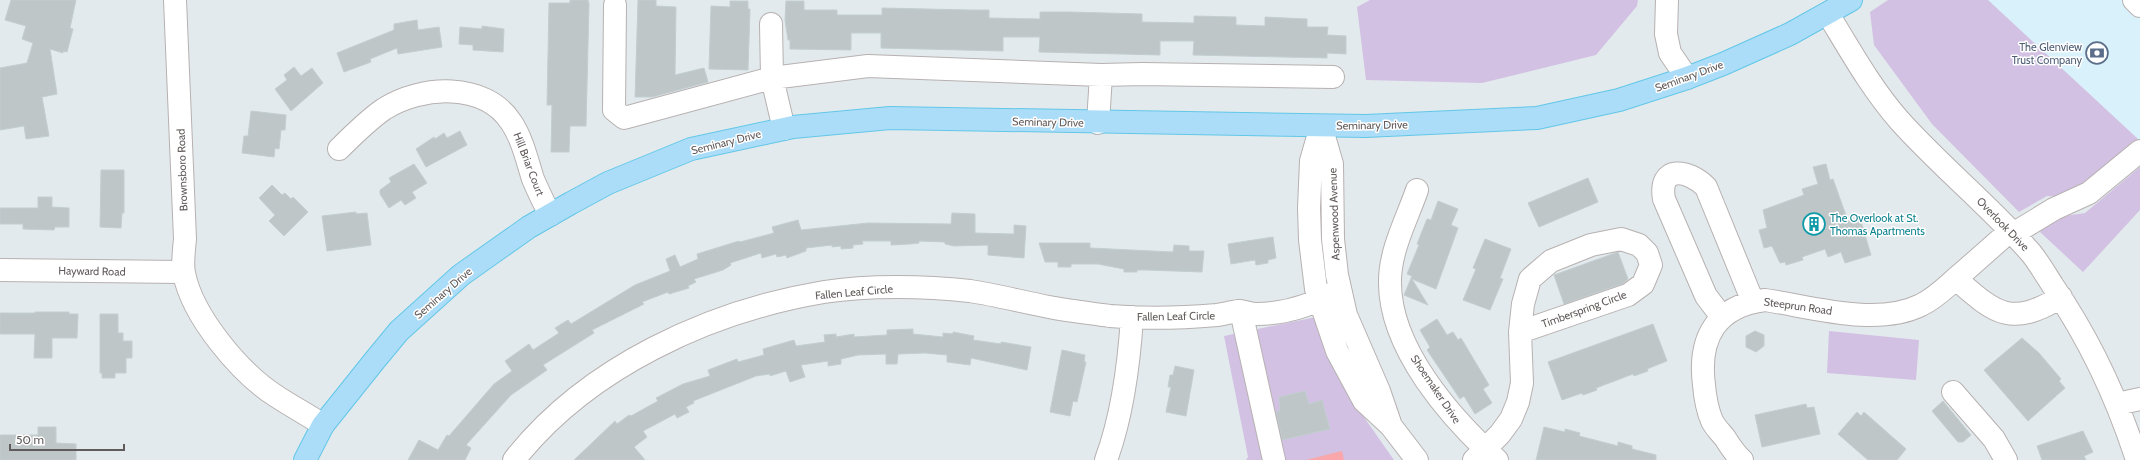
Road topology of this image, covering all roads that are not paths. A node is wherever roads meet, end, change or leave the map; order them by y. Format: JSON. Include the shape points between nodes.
{"nodes":[{"id":1,"x":175,"y":0,"type":"edge"},
{"id":2,"x":1667,"y":0,"type":"edge"},
{"id":3,"x":1851,"y":0,"type":"edge"},
{"id":4,"x":2134,"y":0,"type":"edge"},
{"id":5,"x":615,"y":5,"type":"dead end"},
{"id":6,"x":2140,"y":6,"type":"edge"},
{"id":7,"x":1828,"y":14,"type":"junction"},
{"id":8,"x":771,"y":24,"type":"dead end"},
{"id":9,"x":1101,"y":75,"type":"junction"},
{"id":10,"x":1333,"y":77,"type":"dead end"},
{"id":11,"x":772,"y":78,"type":"junction"},
{"id":12,"x":1687,"y":78,"type":"junction"},
{"id":13,"x":1098,"y":123,"type":"junction"},
{"id":14,"x":1321,"y":126,"type":"junction"},
{"id":15,"x":784,"y":129,"type":"junction"},
{"id":16,"x":339,"y":149,"type":"dead end"},
{"id":17,"x":2140,"y":151,"type":"edge"},
{"id":18,"x":1417,"y":190,"type":"dead end"},
{"id":19,"x":550,"y":215,"type":"junction"},
{"id":20,"x":2011,"y":232,"type":"junction"},
{"id":21,"x":0,"y":270,"type":"edge"},
{"id":22,"x":183,"y":272,"type":"junction"},
{"id":23,"x":1956,"y":279,"type":"junction"},
{"id":24,"x":1340,"y":289,"type":"junction"},
{"id":25,"x":1318,"y":295,"type":"junction"},
{"id":26,"x":2061,"y":297,"type":"junction"},
{"id":27,"x":1753,"y":302,"type":"junction"},
{"id":28,"x":1241,"y":311,"type":"junction"},
{"id":29,"x":1132,"y":317,"type":"junction"},
{"id":30,"x":1722,"y":317,"type":"junction"},
{"id":31,"x":1520,"y":332,"type":"junction"},
{"id":32,"x":1953,"y":392,"type":"dead end"},
{"id":33,"x":2140,"y":398,"type":"edge"},
{"id":34,"x":2117,"y":404,"type":"junction"},
{"id":35,"x":323,"y":425,"type":"junction"},
{"id":36,"x":1391,"y":426,"type":"junction"},
{"id":37,"x":1485,"y":456,"type":"edge"},
{"id":38,"x":305,"y":460,"type":"edge"},
{"id":39,"x":514,"y":460,"type":"edge"},
{"id":40,"x":1106,"y":460,"type":"edge"},
{"id":41,"x":1274,"y":460,"type":"edge"},
{"id":42,"x":1417,"y":460,"type":"edge"},
{"id":43,"x":1742,"y":460,"type":"edge"},
{"id":44,"x":2006,"y":460,"type":"edge"},
{"id":45,"x":2137,"y":460,"type":"edge"}],
"edges":[{"from":1,"to":22,"type":"street","name":"Brownsboro Road"},
{"from":2,"to":12,"type":"street","via":[[1666,34],[1670,52]]},
{"from":3,"to":7,"type":"main road","name":"Seminary Drive"},
{"from":4,"to":6,"type":"street"},
{"from":5,"to":11,"type":"street","via":[[614,110],[624,118]]},
{"from":7,"to":12,"type":"main road","name":"Seminary Drive","via":[[1750,52]]},
{"from":7,"to":20,"type":"street","name":"Overlook Drive","via":[[1876,90],[1898,119]]},
{"from":8,"to":11,"type":"street"},
{"from":9,"to":10,"type":"street"},
{"from":9,"to":11,"type":"street","via":[[868,66]]},
{"from":9,"to":13,"type":"street"},
{"from":11,"to":15,"type":"street"},
{"from":12,"to":14,"type":"main road","name":"Seminary Drive","via":[[1619,100],[1537,118]]},
{"from":13,"to":14,"type":"main road","name":"Seminary Drive"},
{"from":13,"to":15,"type":"main road","name":"Seminary Drive","via":[[890,118]]},
{"from":14,"to":24,"type":"street","name":"Aspenwood Avenue","via":[[1332,164],[1333,239]]},
{"from":14,"to":25,"type":"street","name":"Aspenwood Avenue","via":[[1310,161],[1309,200],[1310,240]]},
{"from":15,"to":19,"type":"main road","name":"Seminary Drive","via":[[691,149],[608,183]]},
{"from":16,"to":19,"type":"street","name":"Hill Briar Court","via":[[384,109],[403,99],[446,92],[467,93],[483,98],[497,106],[512,123]]},
{"from":17,"to":20,"type":"street","name":"Steeprun Road","via":[[2089,193]]},
{"from":18,"to":37,"type":"street","name":"Shoemaker Drive","via":[[1393,258],[1390,280],[1392,301],[1420,371]]},
{"from":19,"to":35,"type":"main road","name":"Seminary Drive","via":[[461,275],[399,331]]},
{"from":20,"to":23,"type":"street","name":"Steeprun Road"},
{"from":20,"to":26,"type":"street","name":"Overlook Drive","via":[[2032,254]]},
{"from":21,"to":22,"type":"street","name":"Hayward Road"},
{"from":22,"to":35,"type":"street","name":"Brownsboro Road","via":[[197,308],[212,333],[244,370],[275,396]]},
{"from":23,"to":26,"type":"street","via":[[1984,304],[2001,313],[2018,314]]},
{"from":23,"to":27,"type":"street","name":"Steeprun Road","via":[[1937,296],[1921,305],[1883,316],[1765,300]]},
{"from":24,"to":25,"type":"street","name":"Fallen Leaf Circle"},
{"from":24,"to":36,"type":"street","name":"Aspenwood Avenue","via":[[1346,315],[1379,391]]},
{"from":25,"to":28,"type":"street","name":"Fallen Leaf Circle","via":[[1298,308],[1255,314]]},
{"from":25,"to":36,"type":"street","name":"Aspenwood Avenue","via":[[1337,351],[1364,401]]},
{"from":26,"to":34,"type":"street","name":"Overlook Drive","via":[[2085,336]]},
{"from":27,"to":30,"type":"street","name":"Steeprun Road","via":[[1736,307]]},
{"from":27,"to":30,"type":"street","via":[[1706,187],[1697,179],[1678,172],[1670,176],[1666,182],[1662,191],[1664,199],[1706,296]]},
{"from":28,"to":29,"type":"street","name":"Fallen Leaf Circle","via":[[1218,315]]},
{"from":28,"to":41,"type":"street"},
{"from":29,"to":39,"type":"street","name":"Fallen Leaf Circle","via":[[1049,307],[970,291],[933,289],[862,289],[826,292],[777,302],[699,328],[654,349],[610,374],[562,411]]},
{"from":29,"to":40,"type":"street","via":[[1119,418]]},
{"from":30,"to":43,"type":"street","name":"Steeprun Road","via":[[1712,328],[1702,356],[1705,398],[1712,421]]},
{"from":31,"to":31,"type":"street","name":"Timberspring Circle","via":[[1523,304],[1530,279],[1551,261],[1591,244],[1621,239],[1639,245],[1647,253],[1651,265],[1643,284],[1628,295]]},
{"from":31,"to":37,"type":"street","name":"Timberspring Circle","via":[[1522,383],[1518,402],[1511,418]]},
{"from":32,"to":44,"type":"street","via":[[1994,439]]},
{"from":33,"to":34,"type":"street"},
{"from":34,"to":45,"type":"street","name":"Overlook Drive"},
{"from":35,"to":38,"type":"main road","name":"Seminary Drive"},
{"from":36,"to":42,"type":"street","name":"Aspenwood Avenue"}]}
